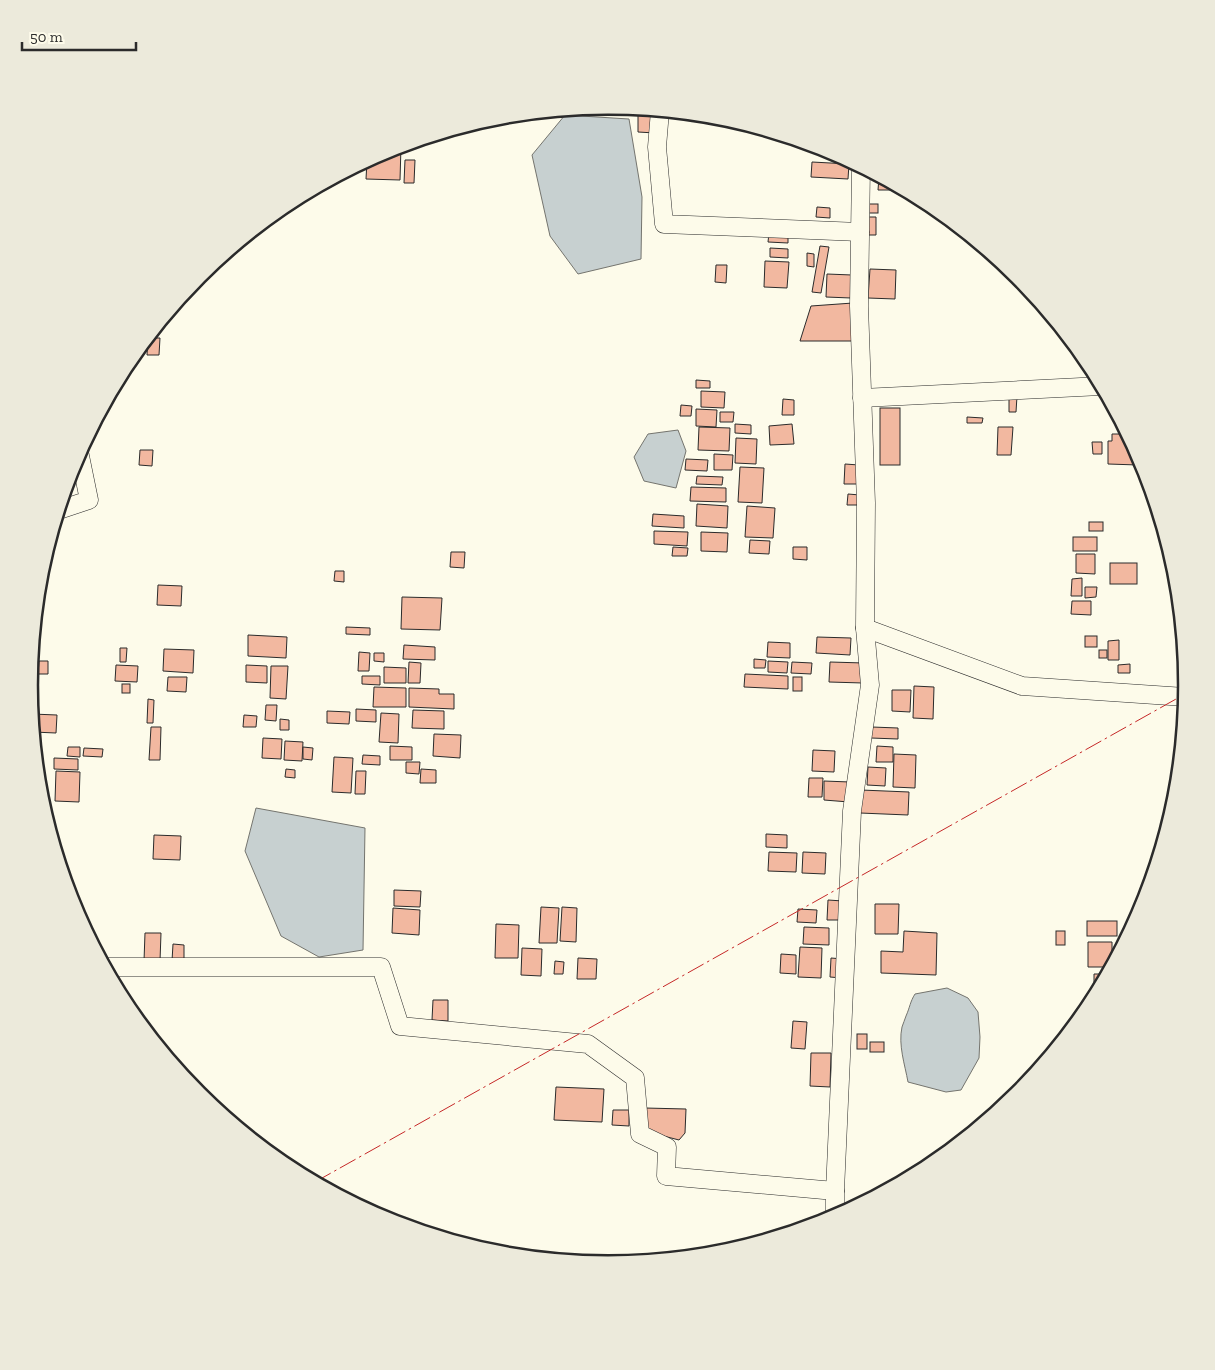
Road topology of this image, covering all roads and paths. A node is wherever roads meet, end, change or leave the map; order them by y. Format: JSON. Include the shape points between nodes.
{"nodes":[{"id":1,"x":660,"y":118,"type":"edge"},
{"id":2,"x":861,"y":174,"type":"edge"},
{"id":3,"x":860,"y":232,"type":"junction"},
{"id":4,"x":1093,"y":386,"type":"edge"},
{"id":5,"x":862,"y":398,"type":"junction"},
{"id":6,"x":82,"y":465,"type":"edge"},
{"id":7,"x":66,"y":508,"type":"edge"},
{"id":8,"x":865,"y":628,"type":"junction"},
{"id":9,"x":1177,"y":697,"type":"edge"},
{"id":10,"x":113,"y":968,"type":"edge"},
{"id":11,"x":835,"y":1191,"type":"junction"},
{"id":12,"x":835,"y":1208,"type":"edge"}],
"edges":[{"from":1,"to":3,"type":"street","via":[[658,146],[664,224]]},
{"from":2,"to":3,"type":"street"},
{"from":3,"to":5,"type":"street"},
{"from":4,"to":5,"type":"street"},
{"from":5,"to":8,"type":"street","via":[[866,503]]},
{"from":6,"to":7,"type":"street","via":[[89,500]]},
{"from":8,"to":9,"type":"street","via":[[1022,686]]},
{"from":8,"to":11,"type":"street","via":[[870,684],[852,811]]},
{"from":10,"to":11,"type":"street","via":[[381,967],[400,1026],[588,1044],[635,1078],[640,1134],[667,1148],[666,1176]]},
{"from":11,"to":12,"type":"street"}]}
